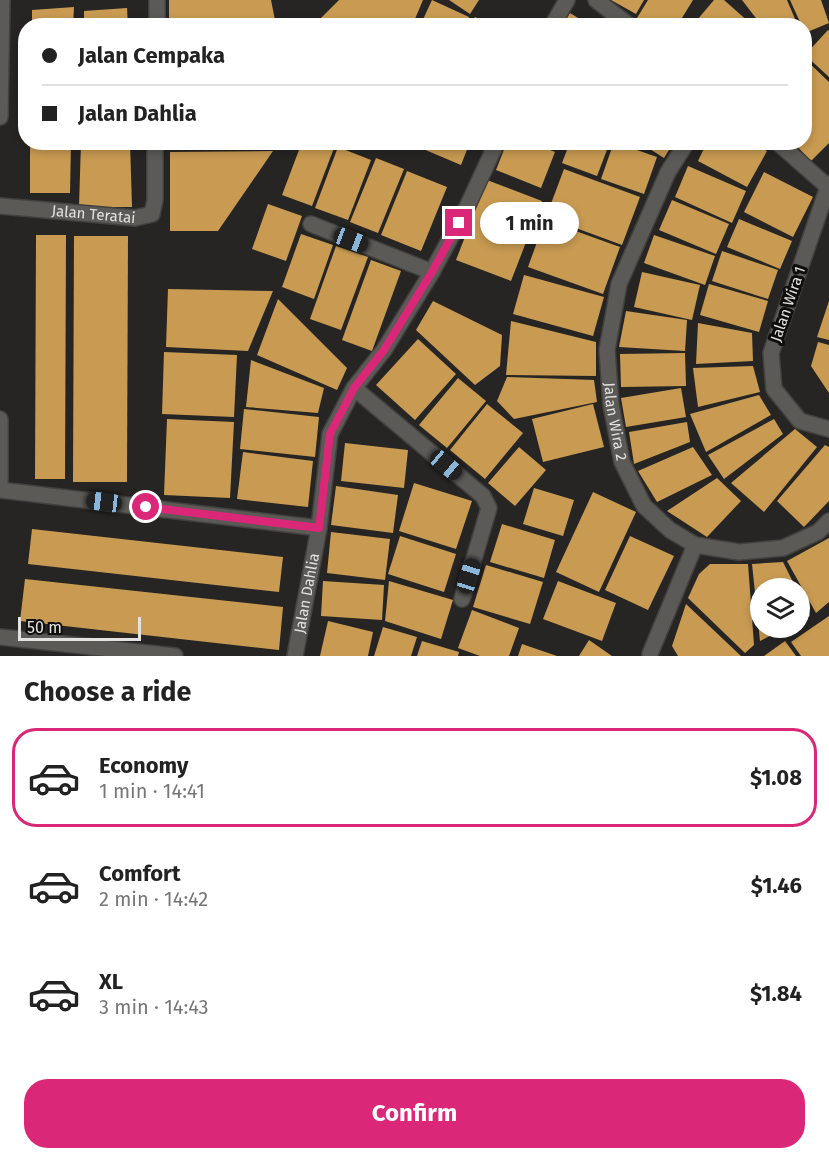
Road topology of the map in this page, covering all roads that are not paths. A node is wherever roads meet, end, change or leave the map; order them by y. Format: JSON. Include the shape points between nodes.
{"nodes":[{"id":1,"x":2,"y":0,"type":"edge"},
{"id":2,"x":157,"y":0,"type":"edge"},
{"id":3,"x":567,"y":0,"type":"edge"},
{"id":4,"x":596,"y":0,"type":"edge"},
{"id":5,"x":157,"y":18,"type":"edge"},
{"id":6,"x":557,"y":18,"type":"edge"},
{"id":7,"x":620,"y":18,"type":"edge"},
{"id":8,"x":0,"y":103,"type":"edge"},
{"id":9,"x":0,"y":117,"type":"edge"},
{"id":10,"x":156,"y":150,"type":"edge"},
{"id":11,"x":493,"y":150,"type":"edge"},
{"id":12,"x":682,"y":150,"type":"edge"},
{"id":13,"x":786,"y":150,"type":"edge"},
{"id":14,"x":828,"y":185,"type":"edge"},
{"id":15,"x":0,"y":206,"type":"edge"},
{"id":16,"x":311,"y":224,"type":"dead end"},
{"id":17,"x":432,"y":272,"type":"junction"},
{"id":18,"x":354,"y":388,"type":"junction"},
{"id":19,"x":0,"y":419,"type":"edge"},
{"id":20,"x":829,"y":429,"type":"edge"},
{"id":21,"x":0,"y":490,"type":"edge"},
{"id":22,"x":829,"y":521,"type":"edge"},
{"id":23,"x":319,"y":528,"type":"junction"},
{"id":24,"x":695,"y":545,"type":"junction"},
{"id":25,"x":462,"y":598,"type":"dead end"},
{"id":26,"x":0,"y":637,"type":"edge"},
{"id":27,"x":46,"y":649,"type":"edge"},
{"id":28,"x":650,"y":654,"type":"dead end"},
{"id":29,"x":175,"y":656,"type":"edge"},
{"id":30,"x":295,"y":656,"type":"edge"}],
"edges":[{"from":1,"to":8,"type":"street"},
{"from":2,"to":5,"type":"street"},
{"from":3,"to":6,"type":"street"},
{"from":4,"to":7,"type":"street"},
{"from":8,"to":9,"type":"street"},
{"from":10,"to":15,"type":"street","name":"Jalan Teratai","via":[[152,214],[135,218]]},
{"from":11,"to":17,"type":"street","name":"Jalan Dahlia"},
{"from":12,"to":24,"type":"street","name":"Jalan Wira 2","via":[[668,172],[619,284],[607,350],[611,405],[622,462],[644,506],[670,530]]},
{"from":13,"to":14,"type":"street"},
{"from":14,"to":20,"type":"street","name":"Jalan Wira 1","via":[[771,353],[774,389],[800,422]]},
{"from":16,"to":17,"type":"street"},
{"from":17,"to":18,"type":"street","name":"Jalan Dahlia","via":[[384,350]]},
{"from":18,"to":23,"type":"street","name":"Jalan Dahlia","via":[[330,434]]},
{"from":18,"to":25,"type":"street","via":[[483,496],[489,508]]},
{"from":19,"to":21,"type":"street"},
{"from":21,"to":23,"type":"street"},
{"from":22,"to":24,"type":"street","name":"Jalan Wira 2","via":[[818,532],[783,548],[740,552]]},
{"from":23,"to":30,"type":"street","name":"Jalan Dahlia"},
{"from":24,"to":28,"type":"street"},
{"from":26,"to":27,"type":"street"},
{"from":27,"to":29,"type":"street"}]}
